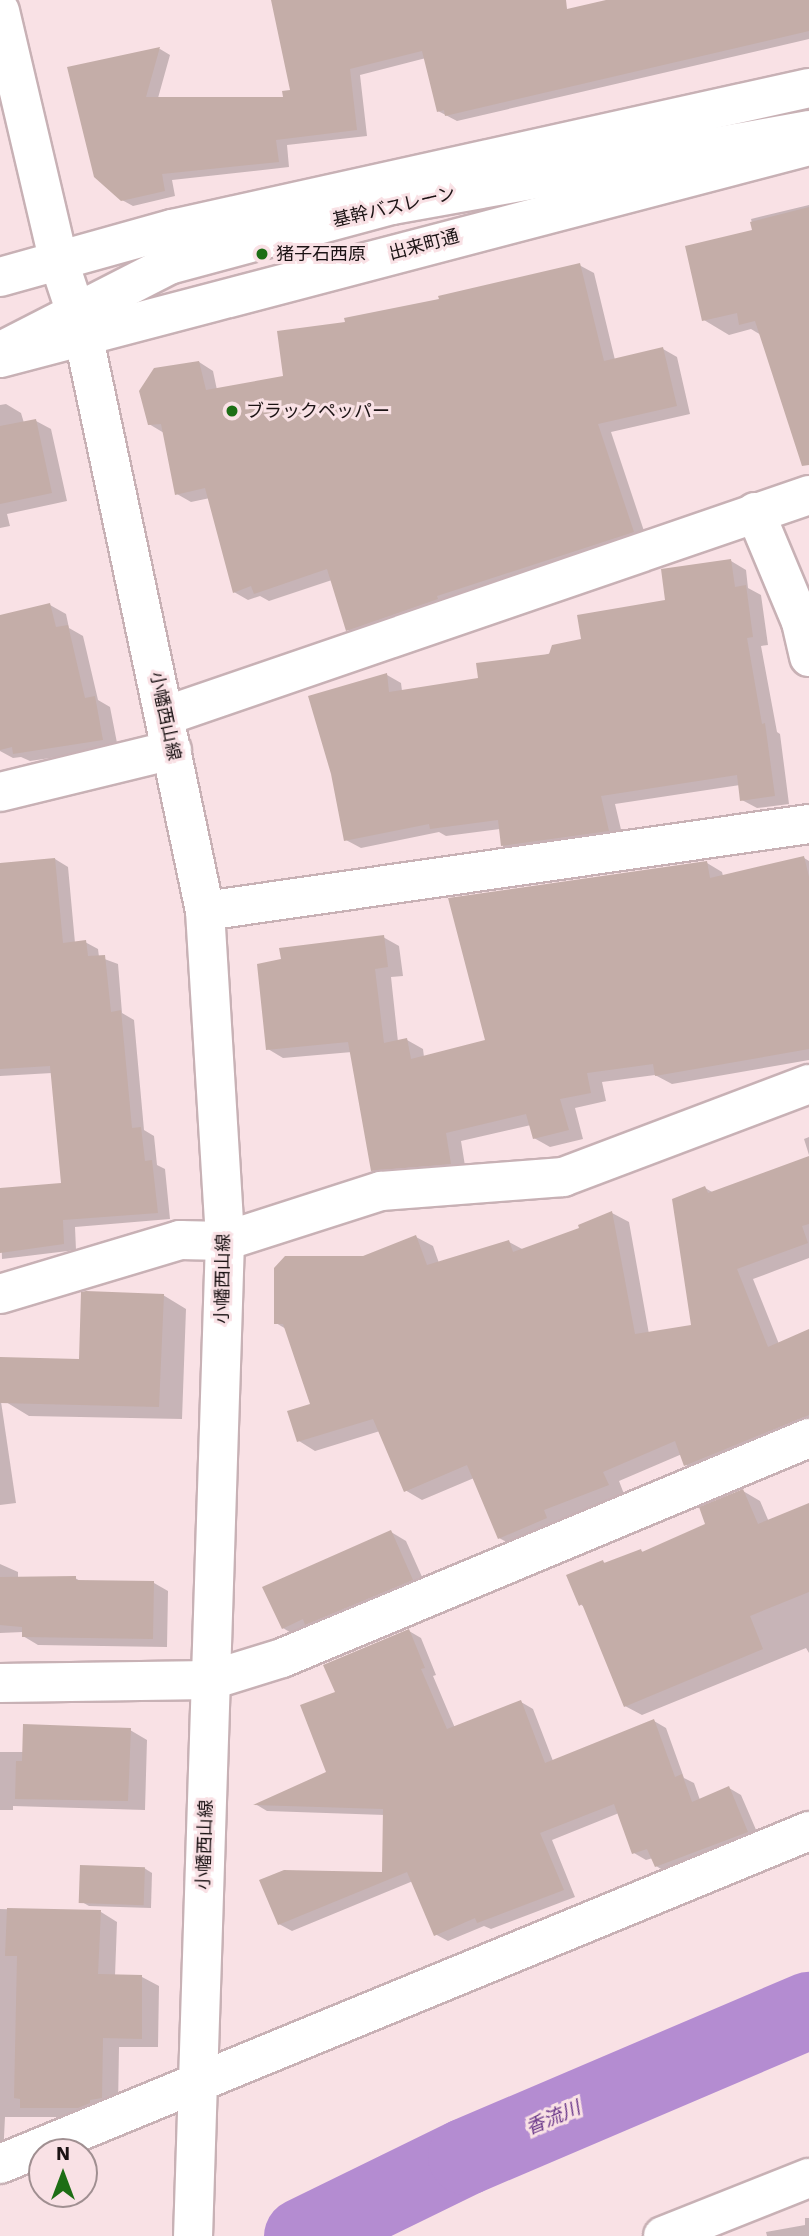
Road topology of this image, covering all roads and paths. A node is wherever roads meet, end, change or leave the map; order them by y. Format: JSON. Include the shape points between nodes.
{"nodes":[{"id":1,"x":0,"y":11,"type":"edge"},
{"id":2,"x":809,"y":88,"type":"edge"},
{"id":3,"x":809,"y":130,"type":"edge"},
{"id":4,"x":809,"y":146,"type":"edge"},
{"id":5,"x":0,"y":277,"type":"edge"},
{"id":6,"x":71,"y":300,"type":"junction"},
{"id":7,"x":0,"y":323,"type":"edge"},
{"id":8,"x":0,"y":352,"type":"edge"},
{"id":9,"x":0,"y":358,"type":"edge"},
{"id":10,"x":809,"y":495,"type":"edge"},
{"id":11,"x":755,"y":512,"type":"junction"},
{"id":12,"x":806,"y":634,"type":"edge"},
{"id":13,"x":169,"y":733,"type":"junction"},
{"id":14,"x":0,"y":792,"type":"edge"},
{"id":15,"x":809,"y":824,"type":"edge"},
{"id":16,"x":205,"y":911,"type":"junction"},
{"id":17,"x":809,"y":1084,"type":"edge"},
{"id":18,"x":225,"y":1241,"type":"junction"},
{"id":19,"x":0,"y":1294,"type":"edge"},
{"id":20,"x":809,"y":1438,"type":"edge"},
{"id":21,"x":211,"y":1680,"type":"junction"},
{"id":22,"x":0,"y":1684,"type":"edge"},
{"id":23,"x":809,"y":1830,"type":"edge"},
{"id":24,"x":198,"y":2082,"type":"junction"},
{"id":25,"x":0,"y":2164,"type":"edge"},
{"id":26,"x":809,"y":2178,"type":"edge"},
{"id":27,"x":193,"y":2236,"type":"edge"},
{"id":28,"x":663,"y":2236,"type":"edge"}],
"edges":[{"from":1,"to":6,"type":"street","name":"小幡西山線"},
{"from":2,"to":6,"type":"street","name":"出来町通","via":[[172,229]]},
{"from":3,"to":6,"type":"street","name":"基幹バスレーン","via":[[392,205],[169,265]]},
{"from":4,"to":6,"type":"street","name":"出来町通"},
{"from":5,"to":6,"type":"street","name":"出来町通"},
{"from":6,"to":7,"type":"street","name":"基幹バスレーン"},
{"from":6,"to":8,"type":"street","name":"基幹バスレーン"},
{"from":6,"to":9,"type":"street","name":"出来町通"},
{"from":6,"to":13,"type":"street","name":"小幡西山線"},
{"from":10,"to":11,"type":"street"},
{"from":11,"to":12,"type":"street"},
{"from":11,"to":13,"type":"street"},
{"from":13,"to":14,"type":"street"},
{"from":13,"to":16,"type":"street","name":"小幡西山線"},
{"from":15,"to":16,"type":"street"},
{"from":16,"to":18,"type":"street","name":"小幡西山線"},
{"from":17,"to":18,"type":"street","via":[[563,1177],[381,1191]]},
{"from":18,"to":19,"type":"street","via":[[180,1240]]},
{"from":18,"to":21,"type":"street","name":"小幡西山線"},
{"from":20,"to":21,"type":"street","via":[[282,1658]]},
{"from":21,"to":22,"type":"street"},
{"from":21,"to":24,"type":"street","name":"小幡西山線"},
{"from":23,"to":24,"type":"street"},
{"from":24,"to":25,"type":"street"},
{"from":24,"to":27,"type":"street","name":"小幡西山線"},
{"from":26,"to":28,"type":"street"}]}
